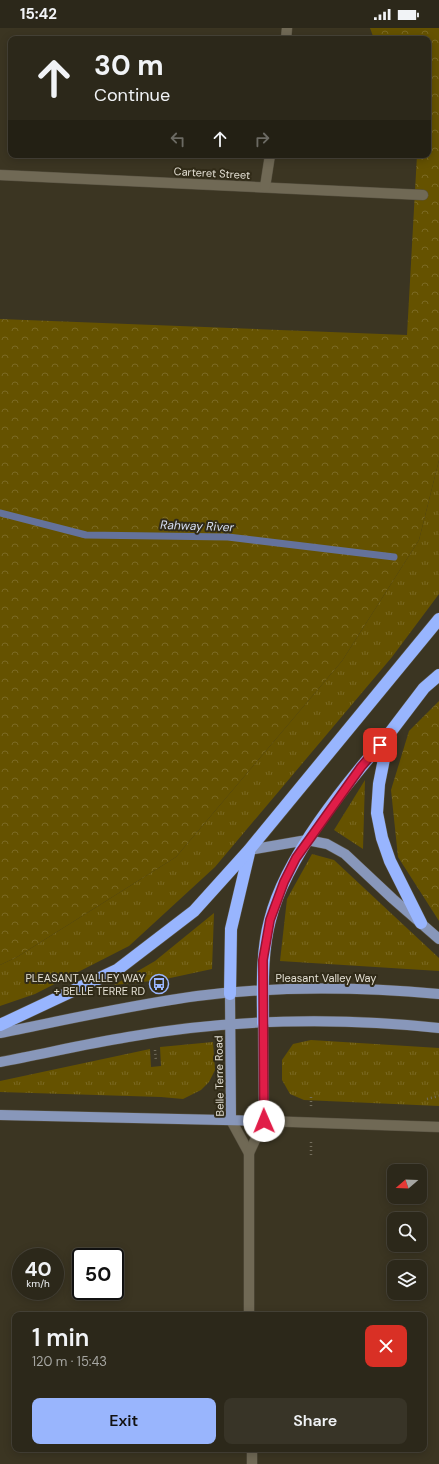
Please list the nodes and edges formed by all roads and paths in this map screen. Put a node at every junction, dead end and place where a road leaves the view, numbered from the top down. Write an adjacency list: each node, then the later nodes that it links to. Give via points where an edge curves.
1 (270, 158): 3 (street)
2 (0, 175): 3 (street, Carteret Street)
3 (266, 187): 4 (street, Carteret Street)
4 (423, 195)
5 (439, 619): 9 (highway)
6 (439, 675): 7 (highway, via 424,688)
7 (389, 734): 8 (highway); 10 (highway, via 379,784 377,813 390,861)
8 (307, 840): 9 (main road); 10 (main road, via 327,844 345,854); 12 (highway, via 284,882 270,920 263,960)
9 (249, 850): 13 (highway, via 231,929); 16 (highway, via 194,911 117,970)
10 (421, 923): 11 (main road)
11 (439, 939)
12 (263, 991): 13 (main road, Pleasant Valley Way); 14 (main road, Pleasant Valley Way, via 392,990); 15 (highway)
13 (230, 994): 17 (main road, Belle Terre Road); 19 (main road, Pleasant Valley Way, via 198,996 119,1009)
14 (439, 994)
15 (263, 1023): 17 (main road); 18 (main road, via 339,1022); 25 (main road, Belle Terre Road)
16 (0, 1025)
17 (230, 1026): 20 (main road, via 129,1036); 24 (main road, Belle Terre Road)
18 (439, 1028)
19 (0, 1033)
20 (0, 1062)
21 (439, 1096): 22 (path)
22 (427, 1099)
23 (0, 1115): 24 (main road)
24 (231, 1120): 25 (main road); 28 (street, Belle Terre Road)
25 (264, 1121): 26 (street); 28 (street, Belle Terre Road)
26 (439, 1127)
27 (311, 1142): 29 (path)
28 (248, 1153): 30 (street, Belle Terre Road)
29 (311, 1154)
30 (248, 1312)
31 (252, 1452): 32 (street)
32 (252, 1464)

